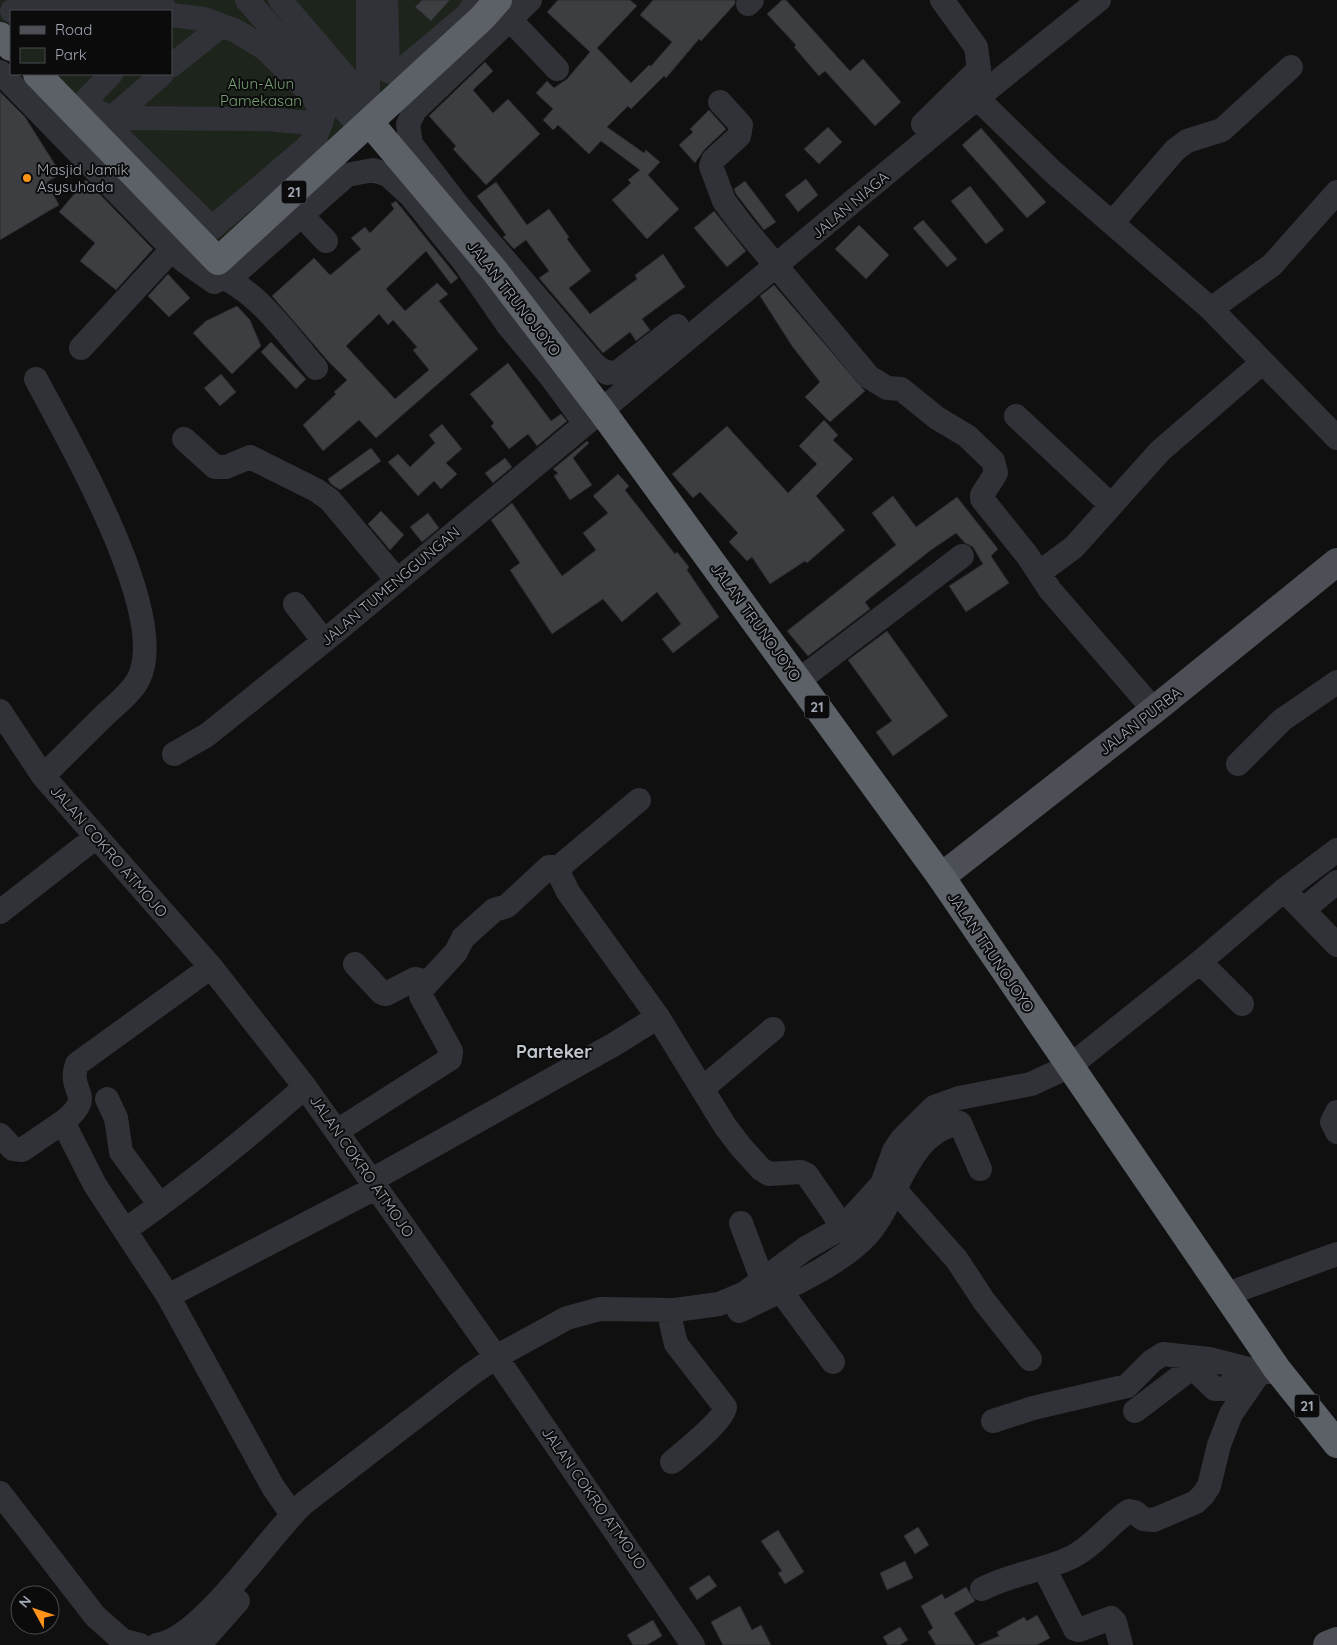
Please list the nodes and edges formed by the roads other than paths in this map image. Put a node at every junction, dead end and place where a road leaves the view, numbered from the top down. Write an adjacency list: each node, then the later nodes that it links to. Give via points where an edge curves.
1 (247, 0): 30 (street, via 352,118)
2 (280, 0): 30 (street)
3 (368, 0): 30 (street)
4 (386, 0): 9 (street, via 388,71 397,74 467,15)
5 (530, 0): 9 (street)
6 (942, 0): 39 (street, via 976,47 979,69)
7 (954, 0): 22 (street)
8 (1099, 0): 22 (street, JALAN NIAGA)
9 (495, 6): 20 (street); 30 (highway, 21); 39 (street, via 415,110 408,124 411,144 460,208 596,366 607,373 618,372)
10 (14, 10): 11 (street, via 146,1 163,6)
11 (165, 10)
12 (191, 11): 14 (street)
13 (10, 13): 15 (street, via 5,19)
14 (222, 26): 18 (street); 32 (street, via 264,48 313,96 323,116)
15 (10, 27)
16 (0, 36): 17 (highway)
17 (10, 47)
18 (172, 65)
19 (1291, 68): 36 (street, via 1222,130 1187,142 1175,150)
20 (557, 69)
21 (0, 72): 38 (street)
22 (1008, 73): 27 (street, JALAN NIAGA)
23 (38, 75): 33 (highway)
24 (57, 75): 28 (street)
25 (110, 75): 28 (street)
26 (161, 75): 31 (street)
27 (977, 98): 36 (street, via 1053,172); 39 (street, JALAN NIAGA)
28 (85, 101): 31 (street, via 96,111)
29 (720, 102): 39 (street, via 741,125 741,131 713,160 712,172 724,201)
30 (369, 113): 35 (highway, 21); 47 (highway, JALAN TRUNOJOYO / 21, via 494,270)
31 (112, 118): 32 (street, via 267,119); 32 (street, via 110,128 212,228 306,148)
32 (321, 124)
33 (136, 175): 38 (street, via 128,182 127,189); 40 (highway)
34 (1337, 192): 41 (street, via 1272,265)
35 (294, 207): 37 (street); 40 (highway, 21); 47 (street, via 347,175 373,170 388,175 410,195 464,262 507,324 551,376)
36 (1114, 222): 41 (street)
37 (326, 241)
38 (176, 247): 40 (street); 42 (street)
39 (772, 260): 47 (street, JALAN NIAGA); 53 (street, via 869,377 887,388 901,389 937,418 968,436 993,461 996,474 982,499)
40 (216, 270): 44 (street, via 250,293)
41 (1211, 309): 43 (street)
42 (81, 348)
43 (1263, 362): 48 (street); 50 (street, via 1160,451)
44 (316, 368)
45 (36, 379): 63 (street, via 99,503 136,591 145,637 139,678 127,694)
46 (1016, 416): 50 (street)
47 (593, 417): 54 (street, JALAN TUMENGGUNGAN); 57 (highway, JALAN TRUNOJOYO / 21)
48 (1337, 438)
49 (184, 439): 54 (street, via 215,467 226,467 250,457 316,490 330,500)
50 (1111, 506): 53 (street, via 1074,547)
51 (962, 556): 57 (street)
52 (1337, 562): 59 (main road, JALAN PURBA)
53 (1039, 573): 59 (street, via 1050,590)
54 (397, 580): 56 (street, JALAN TUMENGGUNGAN)
55 (295, 604): 56 (street)
56 (324, 641): 61 (street, JALAN TUMENGGUNGAN, via 207,735)
57 (798, 681): 68 (highway, JALAN TRUNOJOYO / 21)
58 (1337, 682): 62 (street, via 1282,720)
59 (1154, 710): 68 (main road, JALAN PURBA)
60 (0, 711): 63 (street, JALAN COKRO ATMOJO)
61 (174, 754)
62 (1238, 764)
63 (43, 776): 65 (street, JALAN COKRO ATMOJO)
64 (639, 800): 67 (street)
65 (96, 837): 71 (street); 75 (street, JALAN COKRO ATMOJO)
66 (1334, 866): 69 (street); 70 (street)
67 (558, 868): 76 (street, via 549,868 507,906 494,910 462,938 456,952); 78 (street, via 573,899)
68 (941, 877): 80 (highway, JALAN TRUNOJOYO / 21)
69 (1284, 890): 70 (street); 73 (street)
70 (1303, 910): 72 (street)
71 (0, 912)
72 (1337, 945)
73 (1200, 962): 77 (street); 80 (street)
74 (354, 964): 76 (street, via 386,994 415,979)
75 (211, 966): 81 (street, JALAN COKRO ATMOJO); 86 (street, via 77,1064 74,1071 80,1106)
76 (428, 982): 88 (street, via 421,990 421,996 451,1051 450,1059)
77 (1242, 1004)
78 (658, 1017): 82 (street); 92 (street)
79 (773, 1029): 82 (street)
80 (1070, 1066): 84 (street, via 1031,1084); 101 (highway, JALAN TRUNOJOYO / 21)
81 (305, 1087): 88 (street, JALAN COKRO ATMOJO); 94 (street, via 241,1143)
82 (702, 1089): 96 (street, via 725,1126 762,1169 778,1175 804,1173)
83 (107, 1099): 94 (street, via 116,1118 121,1152)
84 (956, 1099): 87 (street); 96 (street, via 934,1107 902,1139 882,1184)
85 (1337, 1112): 89 (street, via 1332,1122)
86 (63, 1122): 90 (street, via 22,1150 13,1148); 97 (street, via 95,1185)
87 (960, 1123): 91 (street); 93 (street, via 950,1125 923,1141)
88 (337, 1131): 92 (street, JALAN COKRO ATMOJO)
89 (1337, 1132)
90 (0, 1135)
91 (980, 1169)
92 (374, 1183): 100 (street); 105 (street, JALAN COKRO ATMOJO)
93 (896, 1191): 99 (street, via 867,1235 820,1270); 103 (street, via 957,1260 984,1301)
94 (160, 1205): 97 (street)
95 (741, 1223): 99 (street, via 759,1271)
96 (843, 1227): 99 (street, via 806,1248)
97 (125, 1230): 100 (street)
98 (1337, 1254): 101 (street)
99 (772, 1282): 102 (street, via 736,1313); 104 (street)
100 (168, 1296): 113 (street, via 273,1487)
101 (1232, 1303): 106 (highway, 21)
102 (686, 1317): 105 (street, via 675,1310 600,1309 582,1312 542,1331); 110 (street, via 676,1344 725,1411)
103 (1030, 1359)
104 (833, 1362)
105 (500, 1363): 111 (street); 121 (street, JALAN COKRO ATMOJO)
106 (1266, 1370): 107 (street, via 1224,1389 1215,1389 1195,1370 1190,1370); 108 (street, via 1163,1354 1127,1386); 109 (highway, 21); 115 (street, via 1231,1414 1209,1486 1196,1502 1154,1520 1143,1519 1129,1511 1074,1556)
107 (1135, 1411)
108 (993, 1421)
109 (1337, 1444)
110 (672, 1462)
111 (336, 1486): 113 (street); 117 (street)
112 (0, 1493): 114 (street)
113 (292, 1514): 117 (street)
114 (15, 1526): 119 (street, via 55,1577)
115 (1044, 1568): 116 (street, via 1000,1579); 122 (street, via 1075,1629 1111,1618)
116 (982, 1589)
117 (233, 1595): 119 (street, via 187,1631); 120 (street)
118 (1337, 1641): 123 (main road)
119 (136, 1644)
120 (199, 1645)
121 (693, 1645)
122 (1121, 1645)
123 (1327, 1645)

